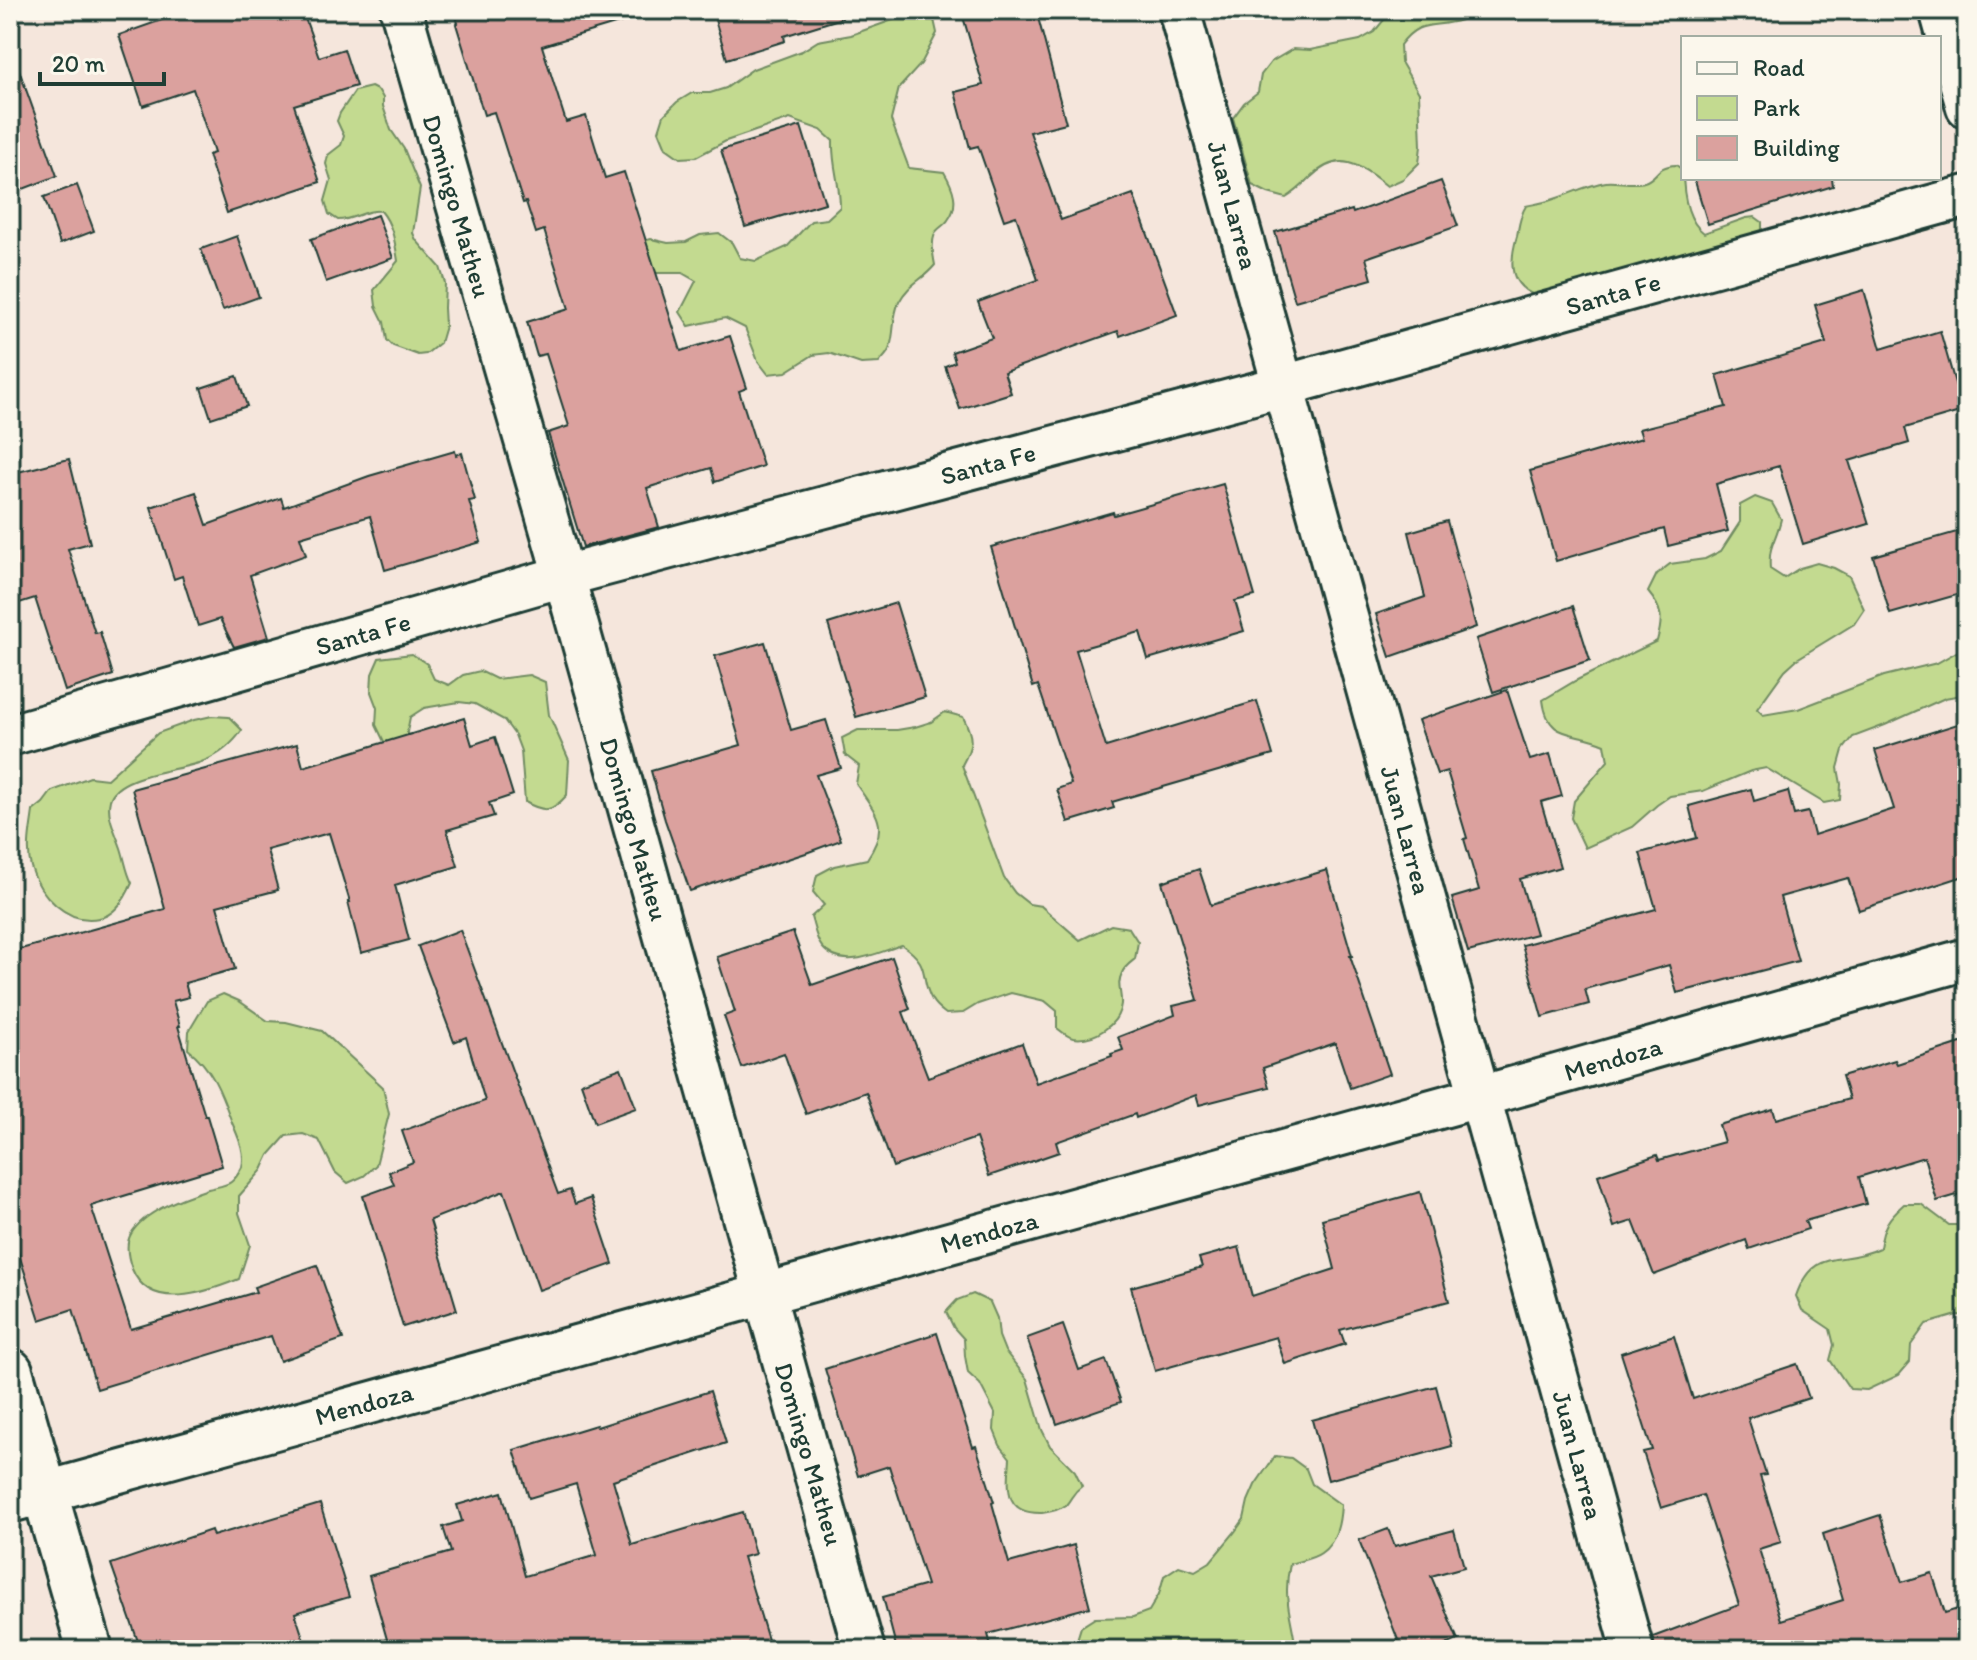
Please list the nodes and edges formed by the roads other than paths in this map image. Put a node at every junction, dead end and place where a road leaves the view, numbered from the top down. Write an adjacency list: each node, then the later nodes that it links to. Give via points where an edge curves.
1 (401, 10): 7 (street, Domingo Matheu)
2 (1179, 10): 6 (street, Juan Larrea)
3 (1940, 10): 4 (street)
4 (1967, 107)
5 (1967, 196): 6 (street, Santa Fe)
6 (1283, 386): 7 (street, Santa Fe); 10 (street, Juan Larrea)
7 (564, 576): 8 (street, Santa Fe); 11 (street, Domingo Matheu)
8 (10, 735)
9 (1967, 959): 10 (street, Mendoza)
10 (1479, 1097): 11 (street, Mendoza); 16 (street, Juan Larrea)
11 (764, 1294): 13 (street, Mendoza); 15 (street, Domingo Matheu)
12 (10, 1371): 13 (street)
13 (27, 1497): 14 (street)
14 (90, 1650)
15 (864, 1650)
16 (1633, 1650)

